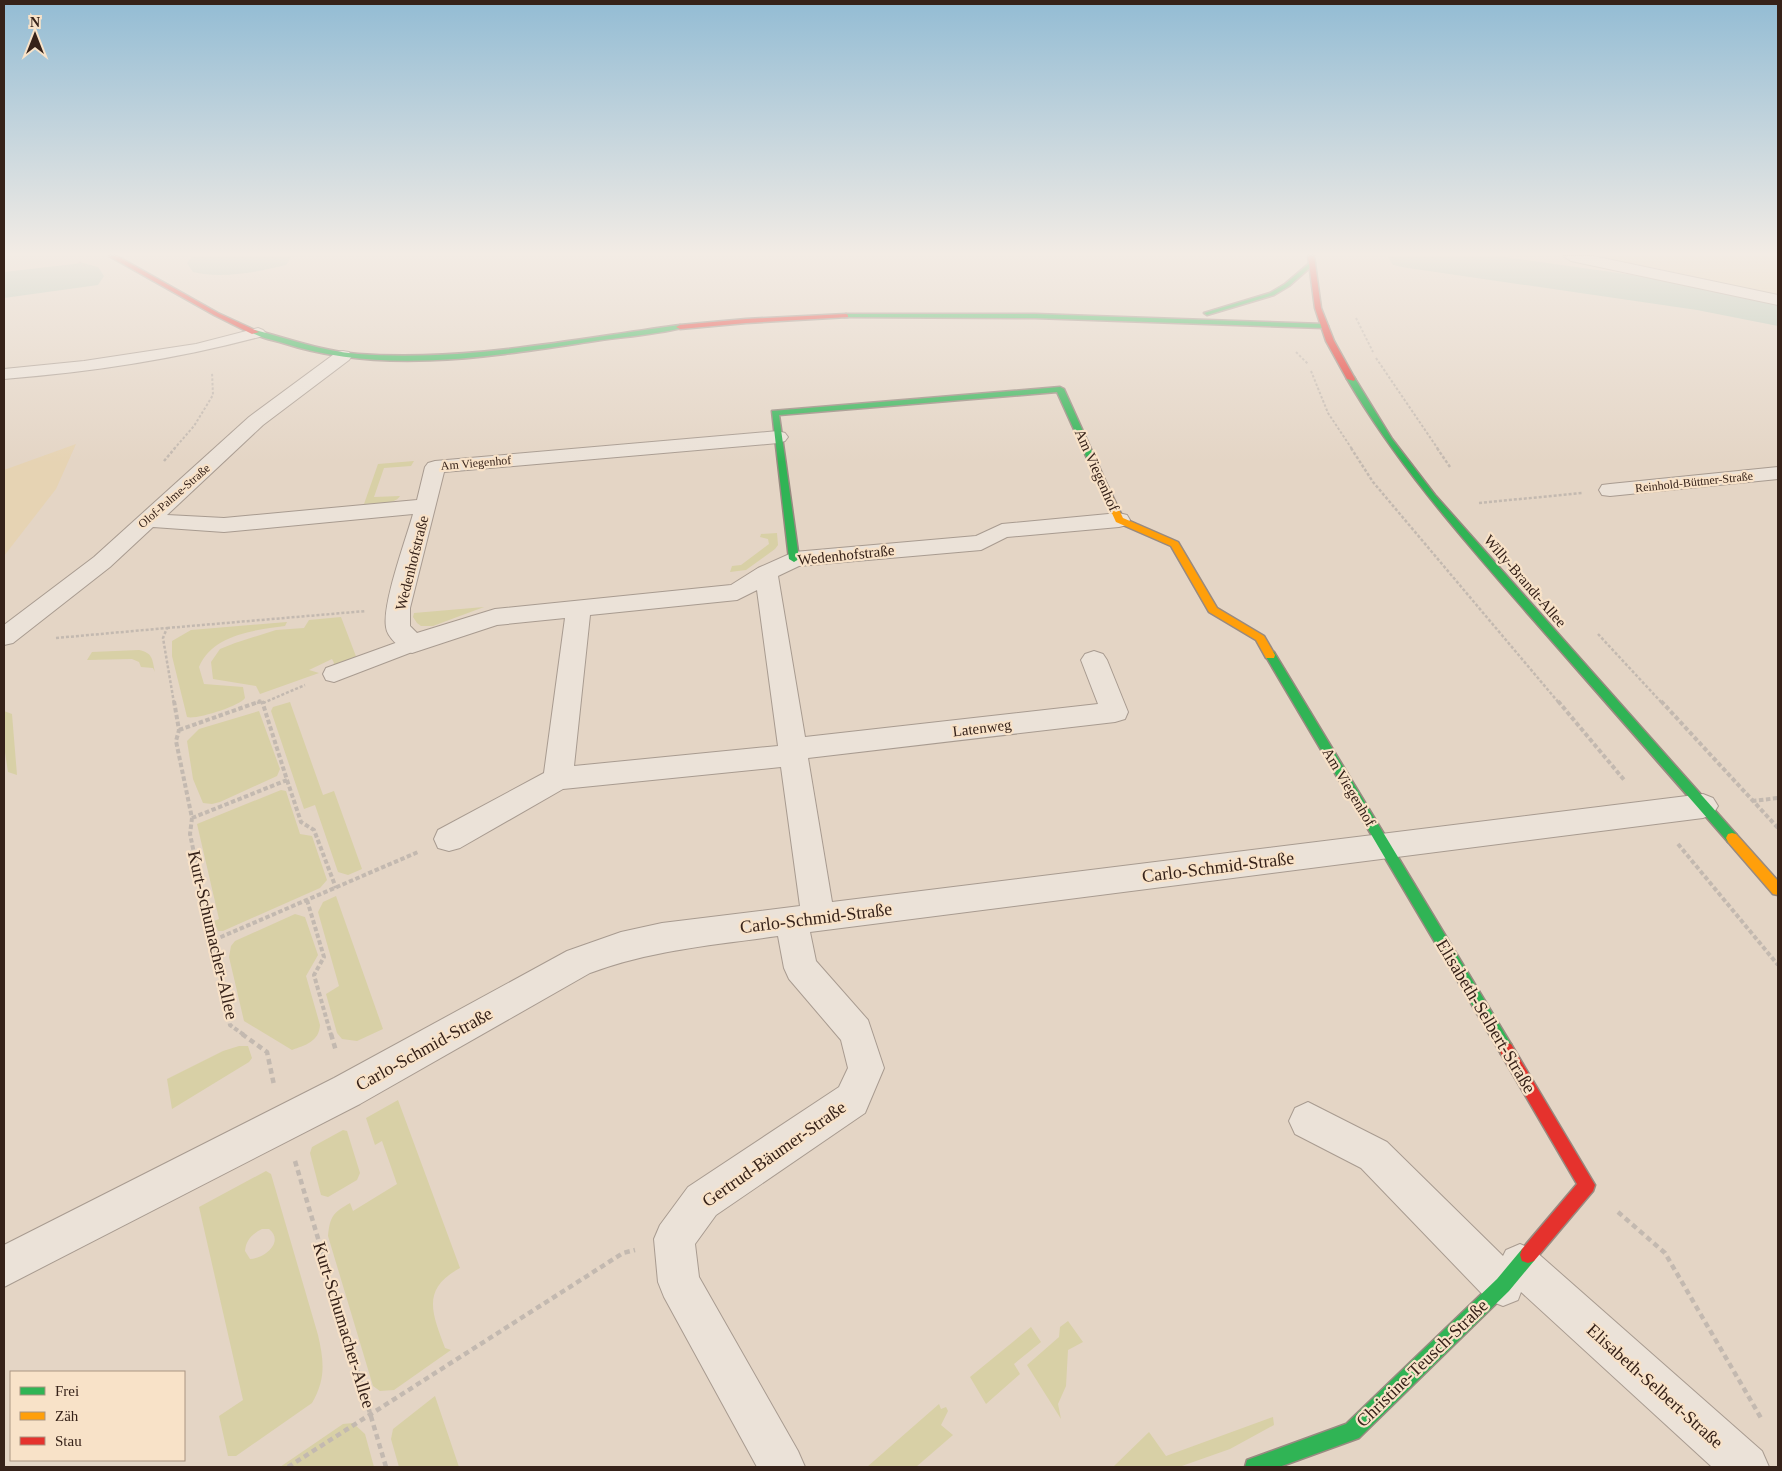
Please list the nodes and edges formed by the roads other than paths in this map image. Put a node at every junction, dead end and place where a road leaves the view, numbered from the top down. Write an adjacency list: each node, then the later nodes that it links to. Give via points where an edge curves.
1 (242, 325): 5 (street)
2 (701, 325): 6 (street, via 462,354 401,358)
3 (1291, 325): 4 (street)
4 (1324, 326): 23 (street, Willy-Brandt-Allee, via 1341,364 1369,412 1409,469)
5 (258, 333): 6 (street, via 300,348); 7 (lane, via 198,349)
6 (343, 356): 12 (street, Olof-Palme-Straße, via 256,422)
7 (4, 374)
8 (778, 437): 11 (street, Am Viegenhof, via 435,467); 13 (street, Am Viegenhof, via 775,413 1060,389); 14 (street, Am Viegenhof)
9 (1778, 473): 10 (street, Reinhold-Büttner-Straße)
10 (1610, 490)
11 (426, 506): 12 (street, via 224,525); 18 (street, Wedenhofstraße, via 398,608 398,628)
12 (146, 520): 17 (street, Olof-Palme-Straße, via 102,562)
13 (1119, 520): 14 (street, Wedenhofstraße, via 1002,530 981,543); 25 (street, Am Viegenhof, via 1175,544 1213,610 1260,638)
14 (794, 559): 15 (street, Wedenhofstraße)
15 (766, 573): 16 (street, Wedenhofstraße, via 738,592); 21 (street)
16 (578, 609): 18 (street, Wedenhofstraße, via 495,616); 22 (street)
17 (4, 637)
18 (412, 644): 20 (lane, Wedenhofstraße)
19 (1094, 660): 21 (street, Latenweg, via 1115,712)
20 (334, 674)
21 (794, 752): 22 (street); 27 (street)
22 (558, 779): 24 (street)
23 (1703, 806): 25 (street, Carlo-Schmid-Straße); 26 (street, Willy-Brandt-Allee)
24 (449, 839)
25 (1385, 847): 27 (street, Carlo-Schmid-Straße); 29 (street, Elisabeth-Selbert-Straße)
26 (1778, 890)
27 (805, 919): 30 (street, Carlo-Schmid-Straße, via 662,937 579,962 347,1091); 32 (street, Gertrud-Bäumer-Straße, via 801,968 856,1032 866,1068 852,1100 702,1201 674,1239 679,1282)
28 (1308, 1121): 31 (street, via 1374,1154)
29 (1587, 1185): 31 (street, Christine-Teusch-Straße)
30 (4, 1267)
31 (1512, 1274): 33 (street, Christine-Teusch-Straße, via 1352,1431); 34 (street, Elisabeth-Selbert-Straße)
32 (782, 1467)
33 (1254, 1467)
34 (1746, 1467)

